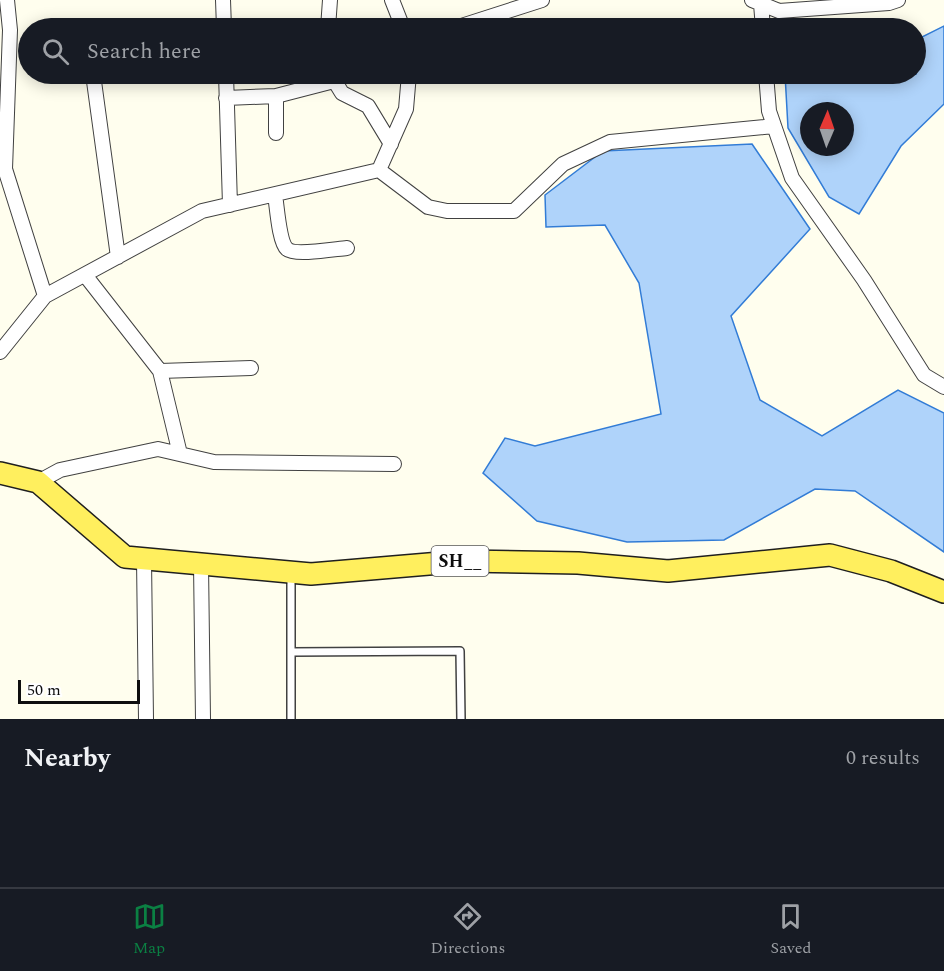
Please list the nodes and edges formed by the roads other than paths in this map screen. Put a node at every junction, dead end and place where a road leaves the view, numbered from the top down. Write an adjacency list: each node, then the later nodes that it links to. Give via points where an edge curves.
1 (6, 0): 30 (street, via 10,30 5,169)
2 (223, 0): 8 (street)
3 (330, 0): 9 (street)
4 (392, 0): 10 (street)
5 (542, 0): 11 (street)
6 (898, 0): 7 (street, via 779,11)
7 (756, 2): 12 (street)
8 (224, 18)
9 (329, 18)
10 (399, 18)
11 (486, 18)
12 (760, 18)
13 (94, 84): 28 (street)
14 (226, 84): 20 (street)
15 (311, 84): 19 (street)
16 (336, 84): 23 (street, via 342,93 369,106)
17 (408, 84): 23 (street, via 406,109)
18 (767, 84): 21 (street)
19 (276, 96): 20 (street); 22 (street)
20 (226, 98): 26 (street)
21 (774, 126): 24 (street, via 610,142 563,164 514,211 447,211 428,207); 34 (street, via 792,178 864,280 924,375)
22 (276, 133)
23 (391, 144): 24 (street)
24 (379, 170): 25 (street)
25 (275, 195): 26 (street); 27 (street, via 282,239 288,250)
26 (230, 205): 28 (street, via 202,211)
27 (347, 248)
28 (118, 257): 29 (street)
29 (85, 275): 30 (street); 33 (street)
30 (45, 296): 31 (street)
31 (0, 352)
32 (251, 368): 33 (street)
33 (160, 371): 35 (street)
34 (944, 387)
35 (180, 454): 36 (street, via 214,462); 38 (street, via 158,449 60,470)
36 (394, 464)
37 (0, 473): 38 (main road, SH__)
38 (38, 482): 39 (main road, SH__, via 125,557)
39 (144, 559): 40 (main road, SH__); 44 (street)
40 (201, 564): 41 (main road, SH__); 45 (street)
41 (291, 572): 42 (main road, SH__, via 464,561 578,563 668,572 830,555 891,571); 43 (lane)
42 (944, 592)
43 (291, 652): 46 (lane); 47 (lane, via 460,651)
44 (146, 719)
45 (203, 719)
46 (291, 719)
47 (462, 719)

